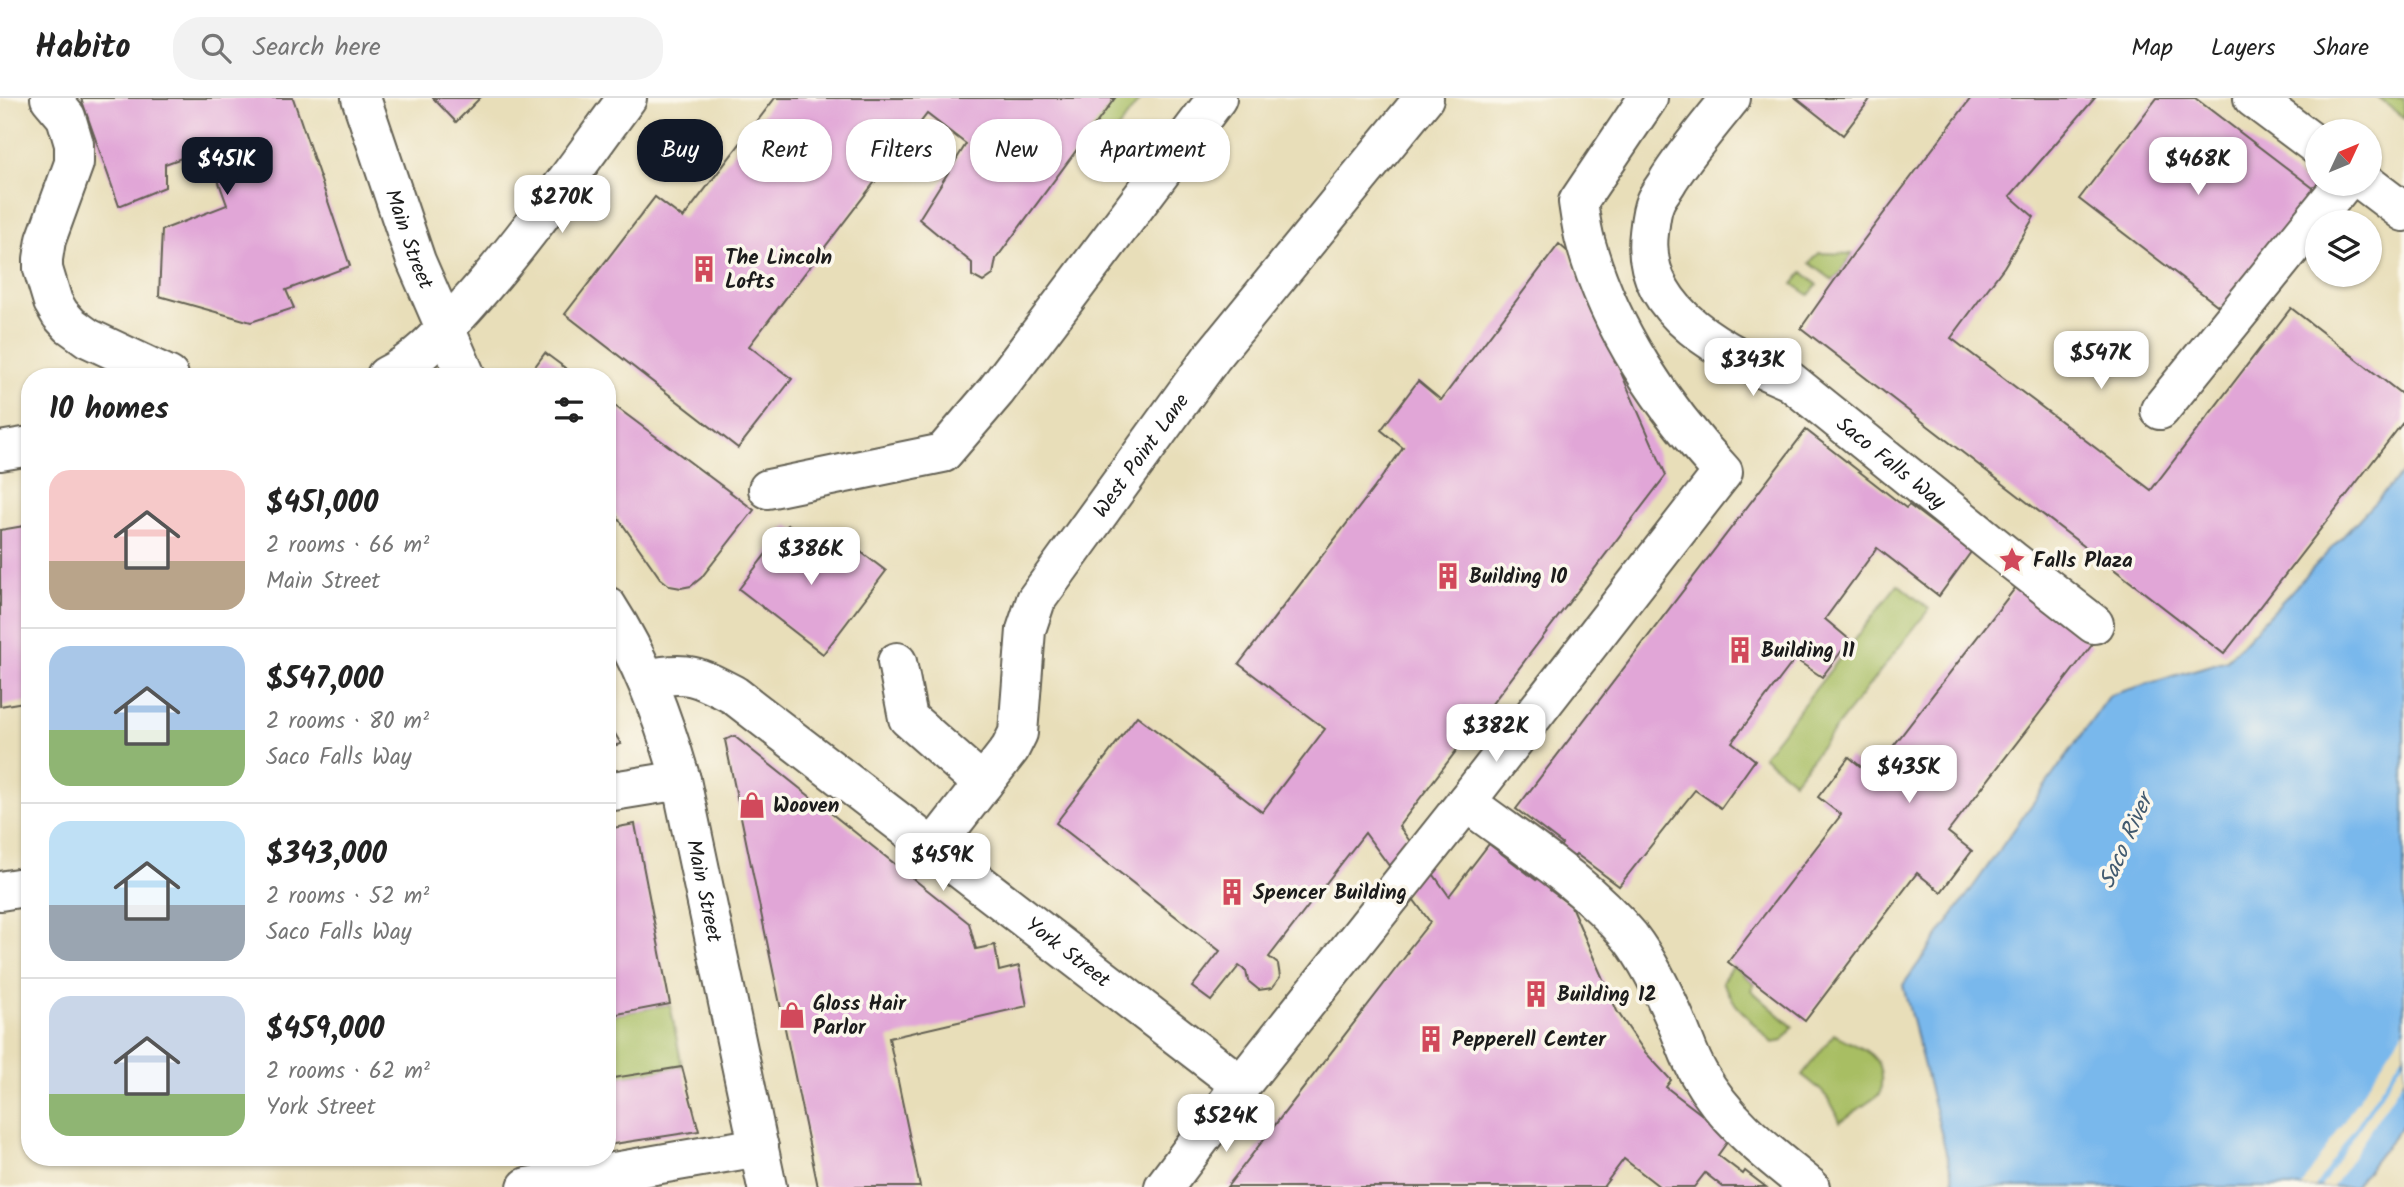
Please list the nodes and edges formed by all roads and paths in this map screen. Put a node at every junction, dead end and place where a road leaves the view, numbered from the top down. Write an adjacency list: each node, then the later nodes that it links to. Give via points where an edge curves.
1 (50, 98): 14 (street, via 66,117 74,144 74,163 46,240 43,269 53,302 65,320 89,338)
2 (361, 98): 13 (street, Main Street, via 416,261)
3 (627, 98): 13 (street, via 496,273)
4 (1217, 98): 20 (street, via 996,391 943,453)
5 (1424, 98): 26 (street, West Point Lane, via 1212,357 1036,600 1026,630 1018,733)
6 (1731, 98): 22 (street, Saco Falls Way, via 1684,155 1654,203 1648,245 1659,289 1696,330 1790,381)
7 (2253, 98): 9 (street)
8 (1638, 102): 28 (street, via 1578,202 1585,243 1610,310 1640,363 1685,430 1723,472)
9 (2305, 137)
10 (2382, 195): 12 (street)
11 (2333, 196): 17 (street)
12 (2404, 212)
13 (445, 329): 15 (street); 16 (street, Main Street)
14 (152, 368)
15 (401, 368)
16 (462, 368)
17 (2160, 410)
18 (21, 448): 19 (street)
19 (0, 451)
20 (768, 489)
21 (616, 621): 24 (street, Main Street)
22 (2094, 624)
23 (897, 663): 26 (street, via 908,718)
24 (647, 679): 25 (street, Main Street); 29 (street, York Street, via 673,673 704,679 734,695)
25 (681, 780): 27 (street); 33 (street, Main Street)
26 (983, 784): 29 (street, West Point Lane)
27 (616, 791)
28 (1466, 802): 32 (street); 37 (street, via 1599,904 1630,938 1652,972 1698,1073 1723,1112)
29 (933, 848): 32 (street, York Street)
30 (21, 888): 31 (street)
31 (0, 891)
32 (1241, 1085): 36 (street)
33 (759, 1147): 34 (street); 35 (street, Main Street)
34 (527, 1187)
35 (767, 1187)
36 (1164, 1187)
37 (1810, 1187)

